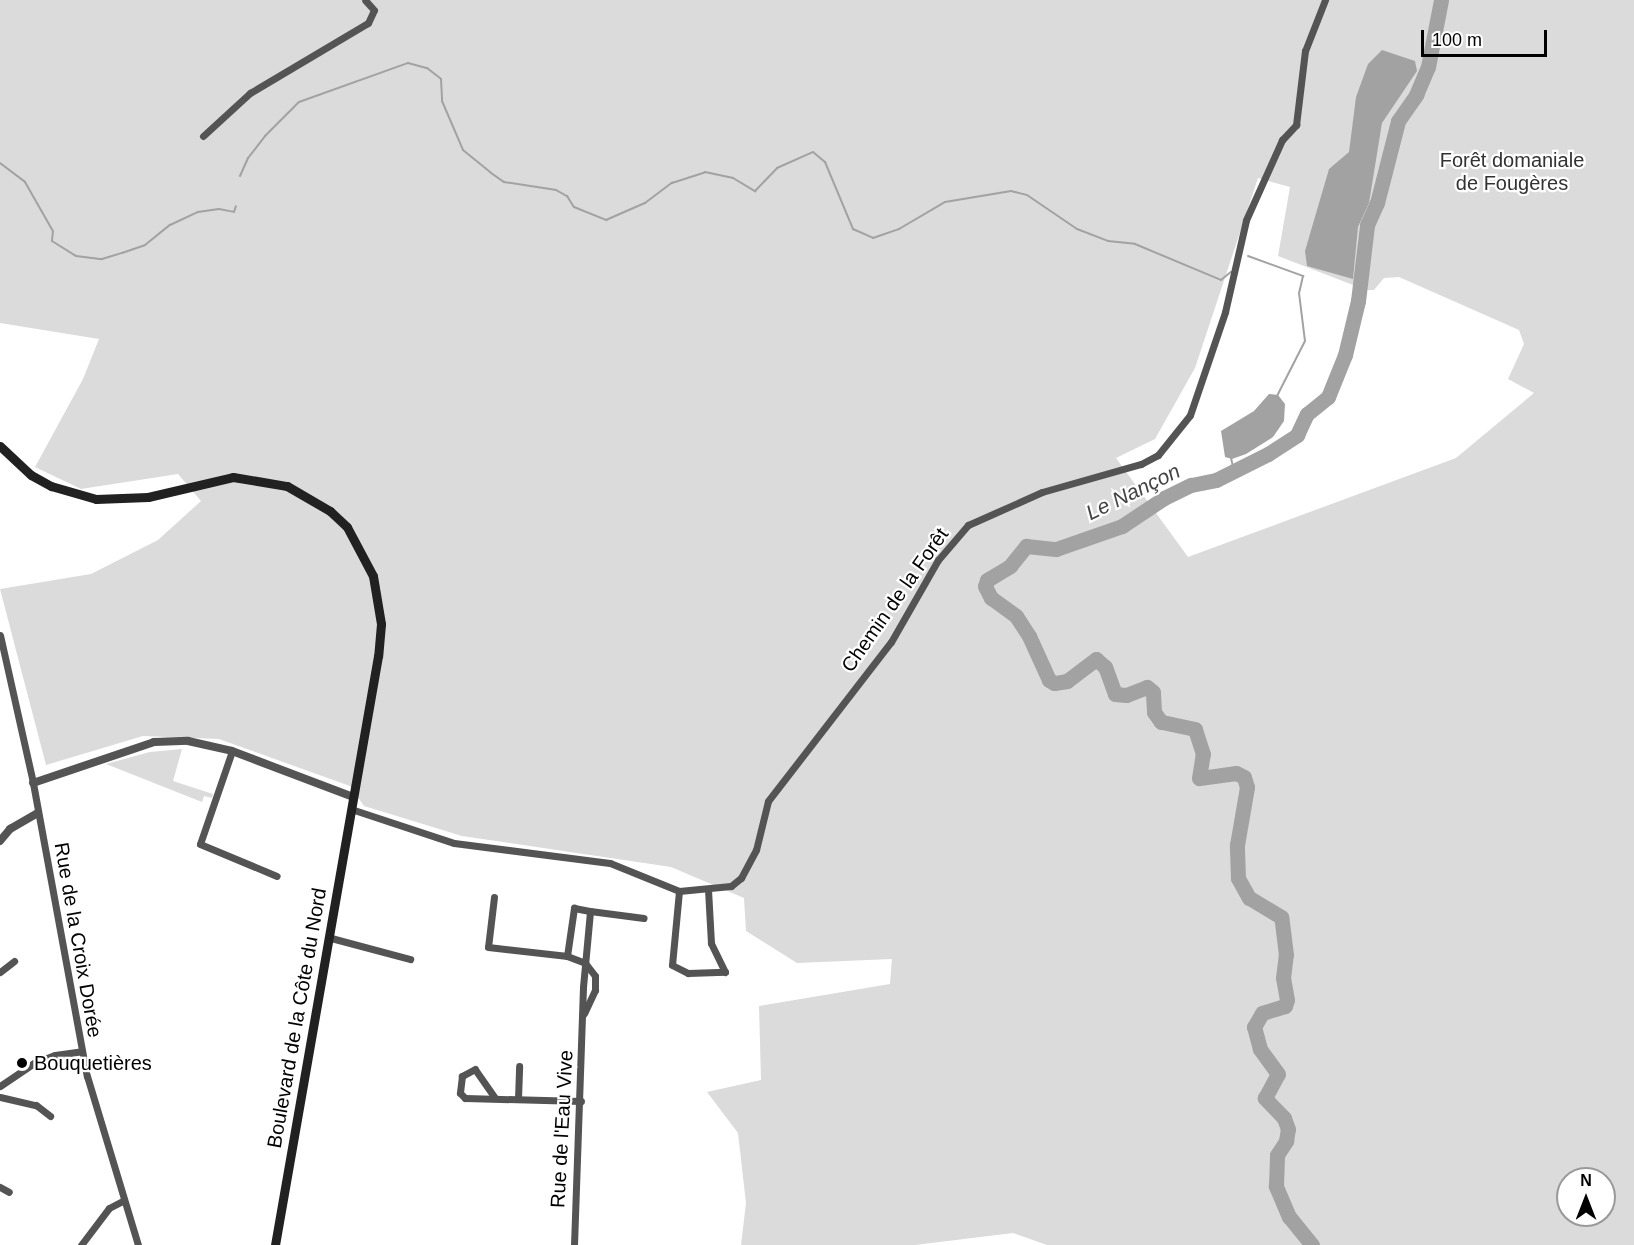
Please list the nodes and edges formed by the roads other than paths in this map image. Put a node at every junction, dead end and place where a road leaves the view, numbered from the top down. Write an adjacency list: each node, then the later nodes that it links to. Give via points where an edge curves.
1 (364, 0): 3 (street, via 374,10 368,23 250,93)
2 (1325, 0): 13 (street, Chemin de la Forêt, via 1305,51 1296,125 1282,140 1246,220 1225,312 1190,415 1158,455 1141,464 1042,492 968,525 938,560 891,642 768,801 756,850 741,878 731,886)
3 (204, 136)
4 (0, 446): 8 (main road, Boulevard de la Côte du Nord, via 31,475 75,495 124,500 233,477 261,479 309,497 347,527 373,576 381,624)
5 (0, 635): 7 (street, Rue de la Croix Dorée)
6 (231, 751): 7 (street, via 188,741 154,742); 8 (street); 12 (street, via 200,844)
7 (33, 783): 10 (street, Rue de la Croix Dorée)
8 (353, 797): 9 (main road, Boulevard de la Côte du Nord)
9 (351, 809): 14 (street, Chemin de la Forêt, via 454,843 610,863); 18 (main road, Boulevard de la Côte du Nord)
10 (38, 813): 11 (street, via 10,829); 25 (street, Rue de la Croix Dorée)
11 (0, 841)
12 (277, 876)
13 (708, 890): 14 (street, Chemin de la Forêt); 14 (street, via 711,943 725,972 688,973 672,964)
14 (679, 891)
15 (494, 897): 19 (street, via 488,947)
16 (590, 911): 17 (street); 19 (street, via 574,908); 22 (street, Rue de l'Eau Vive)
17 (644, 918)
18 (331, 938): 20 (street); 38 (main road, Boulevard de la Côte du Nord)
19 (567, 956): 22 (street)
20 (410, 958)
21 (14, 961): 23 (street)
22 (585, 963): 24 (street, Rue de l'Eau Vive); 24 (street, Rue de l'Eau Vive, via 595,976 595,990)
23 (0, 972)
24 (584, 1014): 31 (street, Rue de l'Eau Vive)
25 (82, 1051): 27 (street, via 45,1059); 35 (street, Rue de la Croix Dorée)
26 (519, 1066): 30 (street)
27 (0, 1084)
28 (0, 1096): 32 (street, via 36,1105)
29 (495, 1098): 29 (street, via 465,1098 460,1093 462,1076 475,1069); 30 (street)
30 (518, 1099): 31 (street)
31 (581, 1101): 39 (street, Rue de l'Eau Vive)
32 (50, 1116)
33 (0, 1187): 34 (street)
34 (9, 1191)
35 (123, 1201): 36 (street, via 109,1208); 37 (street, Rue de la Croix Dorée)
36 (81, 1245)
37 (138, 1245)
38 (275, 1245)
39 (574, 1245)

